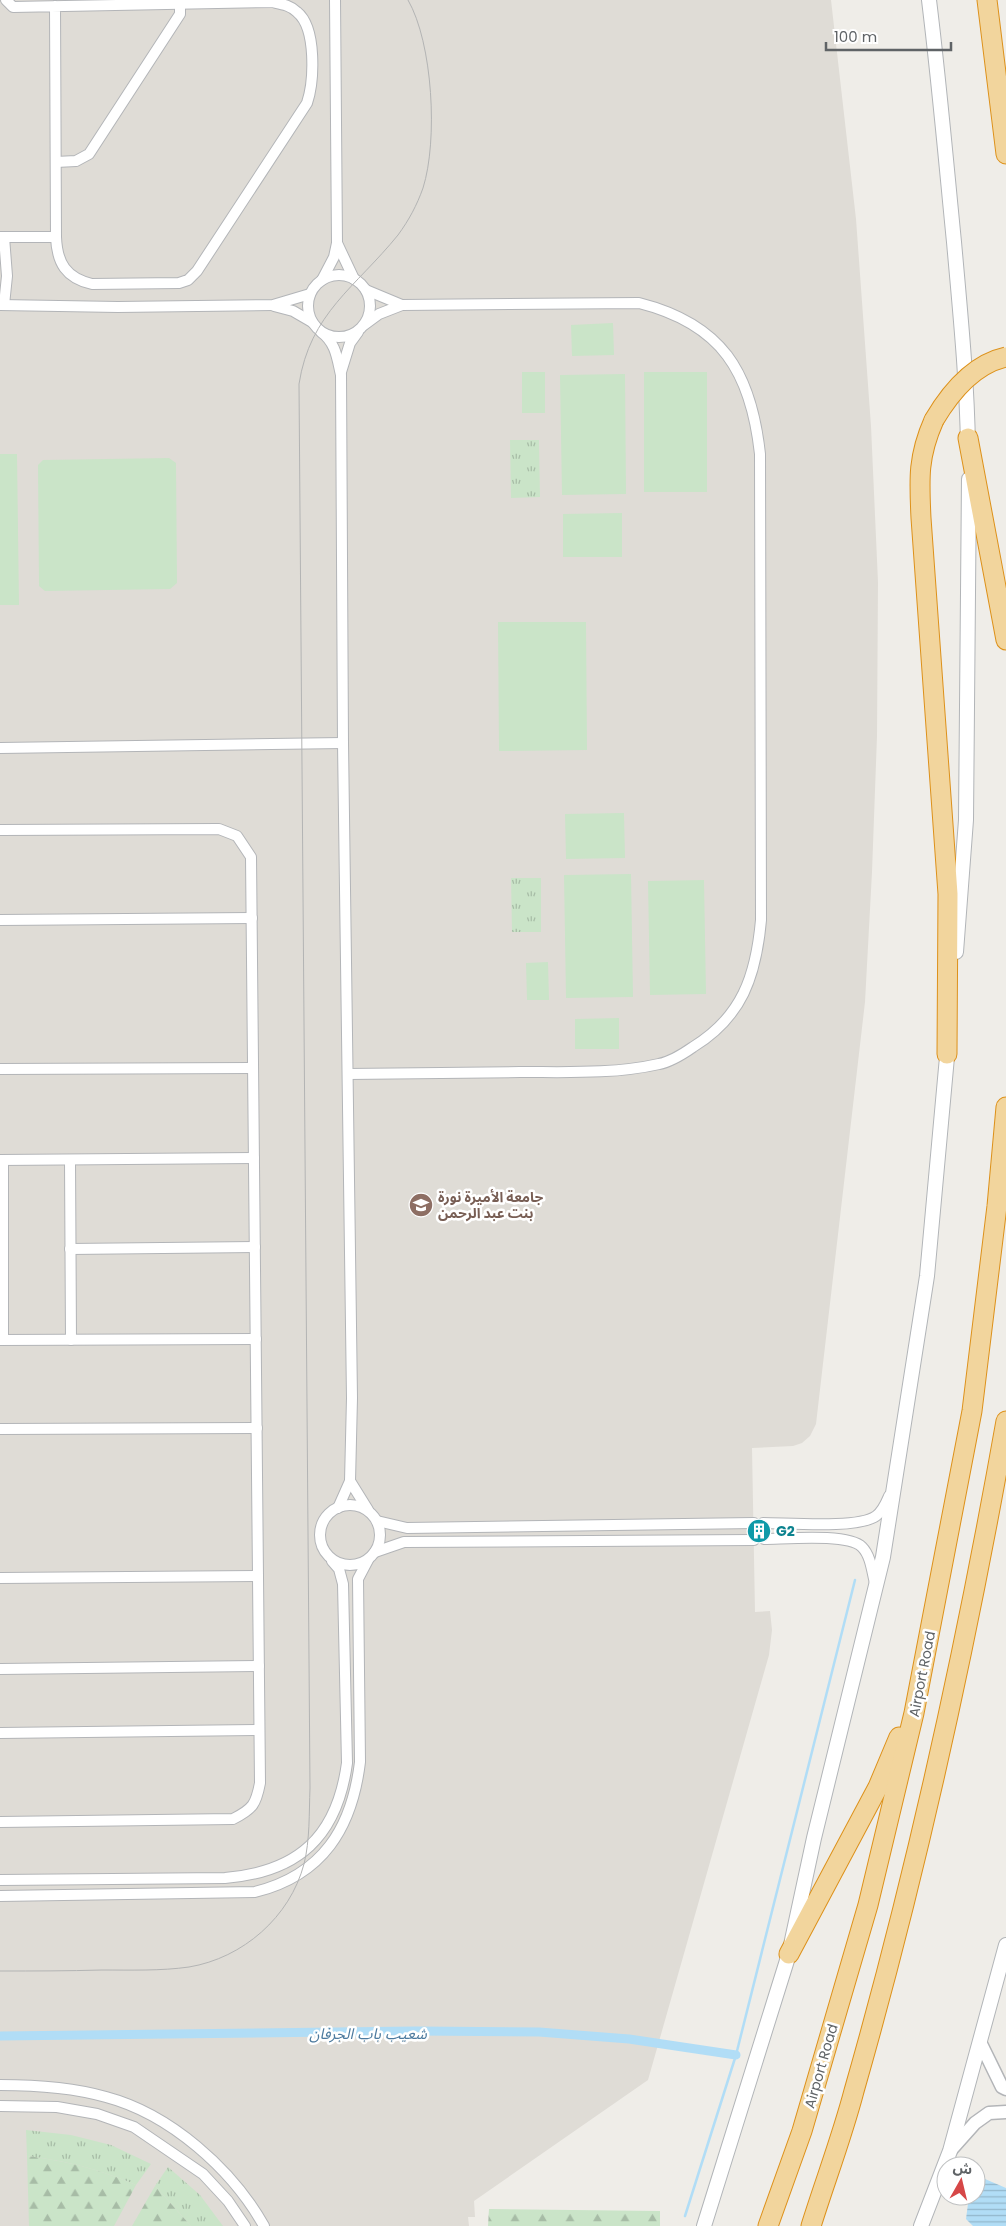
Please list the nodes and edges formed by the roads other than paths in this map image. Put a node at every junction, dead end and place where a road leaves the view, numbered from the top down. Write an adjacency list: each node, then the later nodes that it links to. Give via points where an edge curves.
1 (6, 0): 7 (street, via 13,7)
2 (335, 0): 12 (street)
3 (929, 0): 25 (main road, via 957,273)
4 (987, 0): 8 (highway)
5 (137, 2): 6 (street); 7 (street)
6 (180, 4): 9 (street, via 180,14 89,154 76,161); 11 (street, via 272,2 298,12 310,38 312,81 307,103 188,280 179,283 92,284 80,281 70,276 64,267)
7 (55, 6): 9 (street)
8 (1006, 154)
9 (56, 162): 11 (street)
10 (2, 237): 11 (street); 17 (street)
11 (56, 237)
12 (338, 243): 13 (street); 14 (street)
13 (354, 279): 14 (street, via 338,275); 15 (street)
14 (322, 280): 16 (street)
15 (366, 290): 18 (street); 21 (street, via 371,308)
16 (310, 294): 19 (street); 20 (street, via 308,304)
17 (2, 305): 19 (street)
18 (402, 305): 21 (street, via 379,314); 35 (street, via 639,303 664,309 708,335 740,373 757,425 760,454 762,920 752,974 730,1014 702,1042 660,1064 576,1072)
19 (272, 306): 20 (street, via 293,311)
20 (312, 322): 22 (street)
21 (361, 328): 22 (street, via 340,338); 24 (street, via 350,342)
22 (321, 332): 24 (street, via 330,339)
23 (1006, 357): 32 (highway, bridge, via 974,373 952,393 934,420 924,444 919,473 948,894)
24 (341, 375): 27 (street)
25 (968, 438): 26 (highway); 32 (main road, via 966,820)
26 (1006, 640)
27 (343, 743): 28 (street); 35 (street)
28 (0, 748)
29 (0, 830): 30 (street, via 219,829 237,836 251,856)
30 (252, 918): 31 (street); 33 (street)
31 (0, 920)
32 (947, 1054): 50 (main road, via 927,1276)
33 (253, 1068): 34 (street); 37 (street)
34 (0, 1070)
35 (348, 1074): 49 (street)
36 (1006, 1107): 60 (highway, Airport Road, via 972,1411)
37 (254, 1158): 39 (street); 40 (street)
38 (1, 1160): 39 (street); 42 (street)
39 (70, 1160): 41 (street)
40 (255, 1247): 41 (street); 43 (street)
41 (70, 1249): 45 (street)
42 (2, 1250): 44 (street)
43 (256, 1338): 45 (street); 47 (street)
44 (2, 1340): 45 (street)
45 (71, 1340)
46 (1006, 1421): 80 (highway, via 941,1752 854,2093)
47 (256, 1428): 48 (street); 57 (street)
48 (0, 1429)
49 (350, 1481): 51 (street); 52 (street)
50 (895, 1481): 53 (street, via 885,1506 876,1516 860,1522); 59 (main road)
51 (338, 1508): 52 (street, via 355,1506); 56 (street, via 330,1513 320,1529 322,1548)
52 (373, 1517): 53 (street, via 407,1528); 55 (street, via 380,1537)
53 (779, 1523): 54 (street)
54 (778, 1539): 55 (street, via 404,1542); 59 (street, via 848,1540 862,1548 870,1562)
55 (372, 1556): 56 (street, via 352,1566); 67 (street, via 358,1580 360,1762 357,1788 343,1824 321,1856 304,1871 278,1886 255,1892)
56 (332, 1561): 66 (street, via 343,1584 347,1763 338,1806 330,1822 310,1845 274,1869 248,1876)
57 (258, 1576): 58 (street); 61 (street)
58 (0, 1578)
59 (876, 1586): 69 (main road)
60 (925, 1660): 69 (highway, via 897,1743 878,1787); 79 (highway, Airport Road, via 868,1905 802,2131)
61 (259, 1666): 62 (street); 63 (street)
62 (0, 1669)
63 (259, 1730): 64 (street); 65 (street, via 260,1782 256,1800 248,1812 233,1819)
64 (0, 1733)
65 (0, 1822)
66 (0, 1880)
67 (0, 1896)
68 (1006, 1945): 70 (main road)
69 (789, 1954): 78 (main road)
70 (980, 2042): 72 (street); 75 (main road)
71 (0, 2085): 77 (street, via 70,2088 108,2097 145,2112 180,2134 218,2165 239,2187)
72 (1006, 2089)
73 (0, 2106): 76 (street, via 57,2107 97,2114 134,2127 203,2174)
74 (1006, 2112): 75 (street, via 989,2113 975,2123)
75 (950, 2151): 81 (main road)
76 (245, 2226)
77 (264, 2226)
78 (704, 2226)
79 (768, 2226)
80 (811, 2226)
81 (921, 2226)

